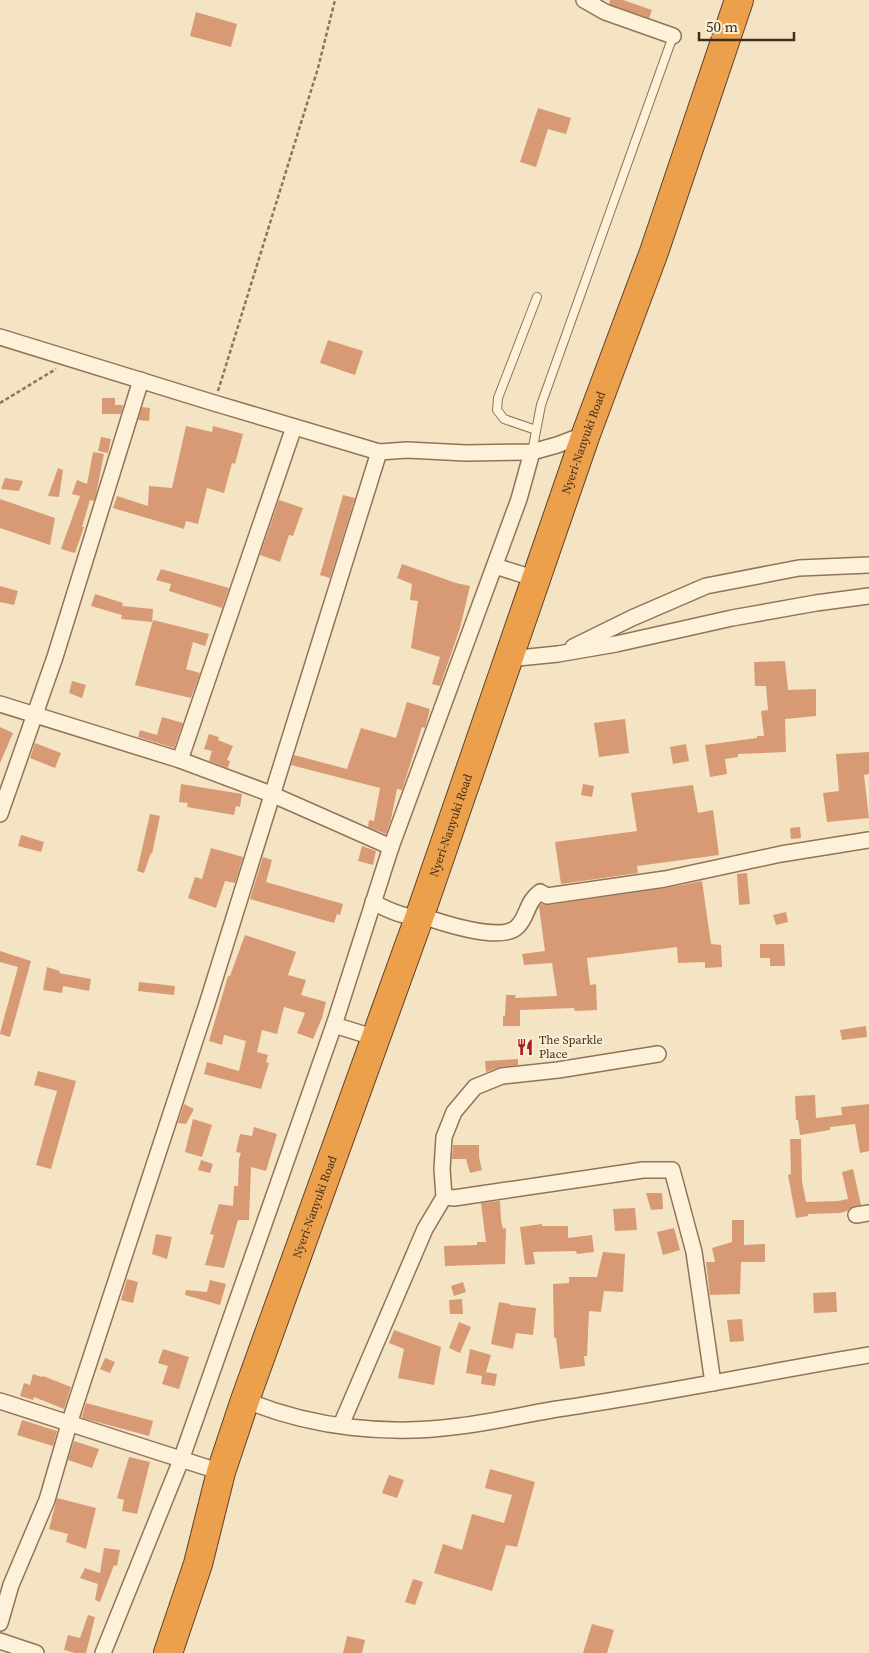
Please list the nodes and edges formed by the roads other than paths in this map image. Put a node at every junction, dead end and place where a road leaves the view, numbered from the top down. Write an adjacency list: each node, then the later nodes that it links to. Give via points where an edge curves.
1 (584, 0): 3 (street, via 605,12)
2 (739, 0): 9 (highway, Nyeri-Nanyuki Road, via 654,252)
3 (673, 36): 8 (lane, via 541,404)
4 (537, 297): 8 (lane, via 498,398 497,410 504,419)
5 (0, 337): 6 (street)
6 (141, 380): 7 (street); 19 (street)
7 (294, 427): 10 (street); 20 (street)
8 (536, 430): 11 (lane)
9 (586, 434): 11 (street); 14 (highway, Nyeri-Nanyuki Road)
10 (378, 452): 11 (street); 21 (street)
11 (532, 452): 13 (street)
12 (869, 565): 16 (street, via 798,568 706,586)
13 (495, 566): 14 (street); 24 (street)
14 (536, 579): 17 (highway, Nyeri-Nanyuki Road)
15 (869, 596): 16 (street, via 750,615)
16 (558, 654): 17 (street)
17 (508, 659): 26 (highway, Nyeri-Nanyuki Road)
18 (0, 704): 19 (street)
19 (35, 715): 20 (street); 22 (street)
20 (180, 760): 21 (street)
21 (271, 794): 24 (street); 35 (street, via 180,1088)
22 (0, 814)
23 (869, 840): 26 (street, via 781,854 665,879 547,896 540,892 534,896 512,931 468,929)
24 (391, 847): 25 (street)
25 (373, 902): 26 (street, via 388,911); 27 (street)
26 (422, 917): 28 (highway, Nyeri-Nanyuki Road)
27 (334, 1025): 28 (street); 37 (street)
28 (376, 1038): 33 (highway, Nyeri-Nanyuki Road)
29 (658, 1054): 30 (street, via 502,1076 475,1087 454,1112 444,1137)
30 (444, 1197): 32 (street, via 644,1170 672,1170 694,1252); 36 (street, via 425,1230)
31 (869, 1355): 32 (street)
32 (713, 1383): 36 (street, via 460,1426 389,1430)
33 (245, 1400): 36 (street, via 298,1418); 38 (highway, Nyeri-Nanyuki Road)
34 (0, 1401): 35 (street)
35 (69, 1424): 37 (street); 39 (street, via 46,1500 11,1585)
36 (340, 1425)
37 (181, 1460): 38 (street); 42 (street)
38 (221, 1472): 43 (highway, Nyeri-Nanyuki Road, via 198,1564)
39 (0, 1623)
40 (0, 1641): 41 (street)
41 (36, 1653)
42 (103, 1653)
43 (168, 1653)

